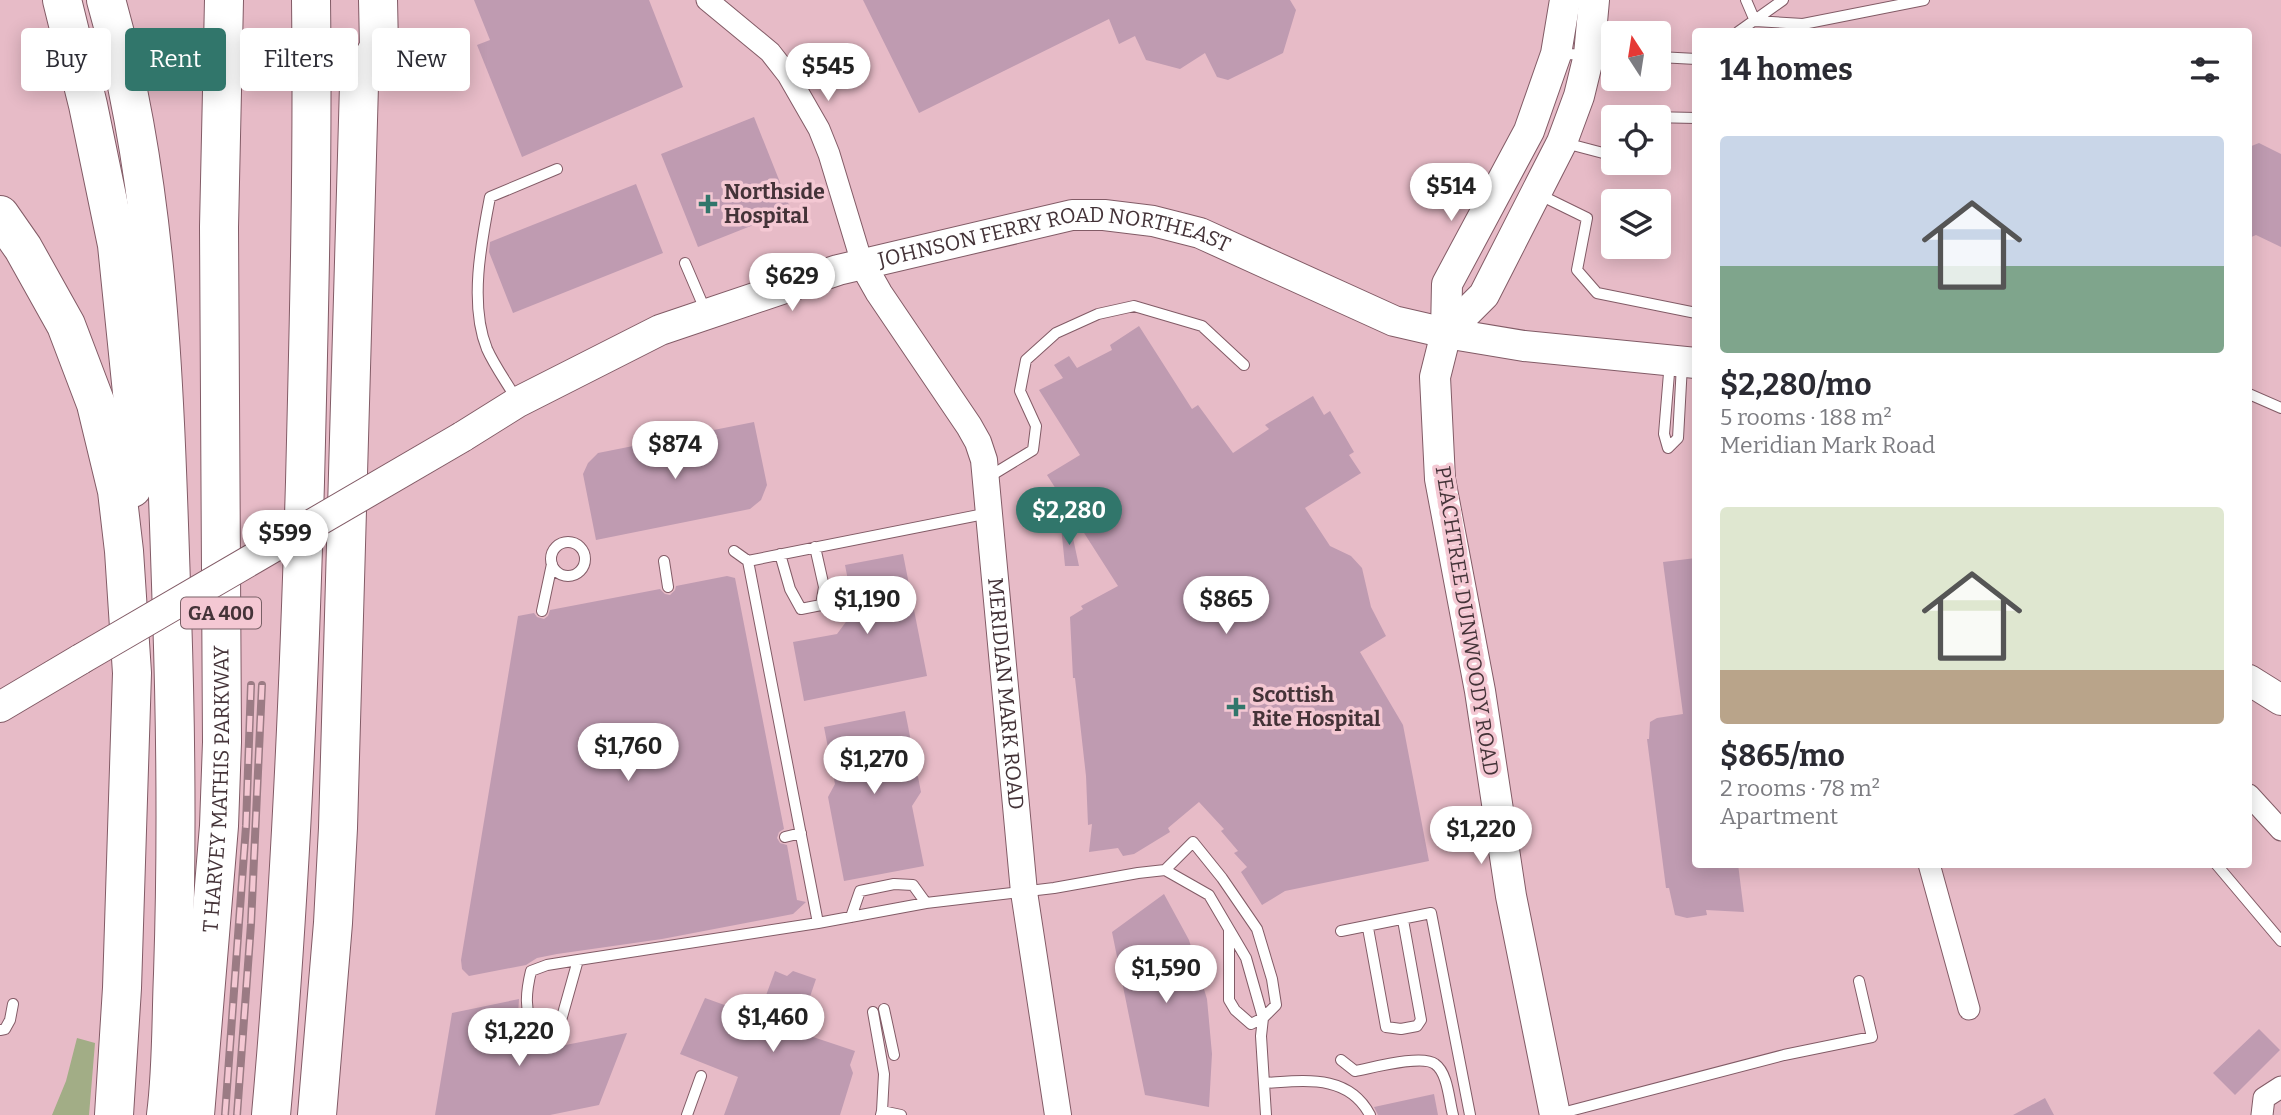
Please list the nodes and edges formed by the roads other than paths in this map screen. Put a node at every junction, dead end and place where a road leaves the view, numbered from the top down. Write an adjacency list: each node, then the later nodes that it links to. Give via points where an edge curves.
1 (62, 0): 46 (highway, via 117,245 134,412)
2 (106, 0): 81 (highway, via 145,183 163,379 176,866)
3 (224, 0): 82 (highway, T HARVEY MATHIS PARKWAY / GA 400, via 219,227 221,756)
4 (311, 0): 83 (highway, via 302,566 287,928)
5 (334, 0): 19 (highway, via 337,51)
6 (378, 0): 19 (highway, via 379,47)
7 (707, 0): 28 (street, via 770,52 788,75 829,154)
8 (1565, 0): 15 (main road, PEACHTREE DUNWOODY ROAD)
9 (1594, 0): 16 (main road)
10 (1746, 0): 13 (lane)
11 (1783, 0): 13 (lane)
12 (1924, 0): 13 (lane, via 1803,24)
13 (1755, 21): 14 (lane)
14 (1744, 28)
15 (1556, 54): 16 (lane); 31 (main road, PEACHTREE DUNWOODY ROAD, via 1530,131 1447,284)
16 (1601, 55): 22 (main road)
17 (1671, 57): 18 (lane)
18 (1692, 58)
19 (359, 85): 84 (highway, via 338,828)
20 (1671, 117): 21 (lane)
21 (1692, 118)
22 (1562, 142): 23 (lane); 25 (main road)
23 (1601, 152)
24 (556, 169): 35 (lane, via 489,197 481,244 478,321 488,350)
25 (1536, 193): 29 (lane, via 1587,218 1577,270 1597,293); 31 (main road, via 1484,295)
26 (0, 215): 46 (highway, via 66,326 96,404 117,491)
27 (685, 263): 30 (lane)
28 (862, 263): 30 (main road, JOHNSON FERRY ROAD NORTHEAST); 31 (main road, JOHNSON FERRY ROAD NORTHEAST, via 1072,215 1104,215 1200,233 1394,321); 37 (street, MERIDIAN MARK ROAD, via 969,426 978,442)
29 (1692, 312)
30 (707, 314): 35 (main road, JOHNSON FERRY ROAD NORTHEAST, via 660,330)
31 (1446, 333): 32 (main road, JOHNSON FERRY ROAD NORTHEAST); 91 (main road, PEACHTREE DUNWOODY ROAD, via 1435,377 1440,479 1480,691 1511,896)
32 (1683, 362): 32 (lane, via 1664,434 1668,448 1678,438)
33 (1244, 365): 37 (lane, via 1202,326 1134,306 1098,314 1056,332 1026,360 1020,391 1036,426 1033,450)
34 (2252, 395): 36 (lane)
35 (517, 402): 50 (main road, JOHNSON FERRY ROAD NORTHEAST, bridge)
36 (2281, 408)
37 (986, 478): 38 (street, MERIDIAN MARK ROAD)
38 (989, 513): 39 (lane); 58 (street, MERIDIAN MARK ROAD)
39 (815, 547): 41 (lane); 41 (lane, via 824,587 821,605 801,609)
40 (734, 551): 43 (lane)
41 (780, 554): 43 (lane)
42 (664, 561): 45 (lane)
43 (748, 561): 53 (lane)
44 (552, 564): 47 (lane)
45 (668, 587)
46 (128, 606): 80 (highway, via 132,687)
47 (542, 611)
48 (2252, 682): 49 (main road)
49 (2281, 700)
50 (0, 707)
51 (2252, 798): 52 (street)
52 (2281, 830)
53 (801, 833): 54 (lane); 62 (lane)
54 (785, 836)
55 (1930, 868): 70 (street)
56 (2220, 868): 66 (lane)
57 (1165, 870): 58 (lane); 63 (lane, via 1209,895); 71 (lane, via 1193,842 1257,929 1276,1005)
58 (1024, 891): 59 (lane); 79 (street, MERIDIAN MARK ROAD)
59 (926, 903): 60 (lane); 60 (lane, via 913,885 894,884 860,891)
60 (850, 918): 62 (lane)
61 (1403, 920): 64 (lane); 64 (lane, via 1422,1020 1417,1026 1386,1027); 90 (lane, via 1431,913)
62 (818, 923): 67 (lane)
63 (1229, 927): 71 (lane, via 1246,958); 71 (lane, via 1229,1000 1251,1024)
64 (1368, 928): 65 (lane)
65 (1341, 932)
66 (2281, 942)
67 (578, 960): 67 (lane, via 531,971 527,1015 534,1030 552,1033 562,1017)
68 (1859, 981): 91 (lane, via 1872,1037 1784,1055)
69 (13, 1004): 72 (lane, via 10,1020)
70 (1969, 1009)
71 (1263, 1018): 76 (lane)
72 (0, 1030)
73 (894, 1055): 78 (lane, via 879,1011 884,1074)
74 (1341, 1060): 89 (lane, via 1355,1071 1422,1059 1436,1064)
75 (701, 1076): 85 (lane)
76 (1264, 1083): 87 (lane); 88 (lane, via 1324,1081 1354,1095)
77 (2281, 1087): 92 (street, via 2264,1098)
78 (881, 1113): 86 (lane)
79 (1053, 1114)
80 (114, 1115)
81 (166, 1115)
82 (195, 1115)
83 (271, 1115)
84 (317, 1115)
85 (687, 1115)
86 (901, 1115)
87 (1266, 1115)
88 (1370, 1115)
89 (1452, 1115)
90 (1470, 1115)
91 (1555, 1115)
92 (2262, 1115)

